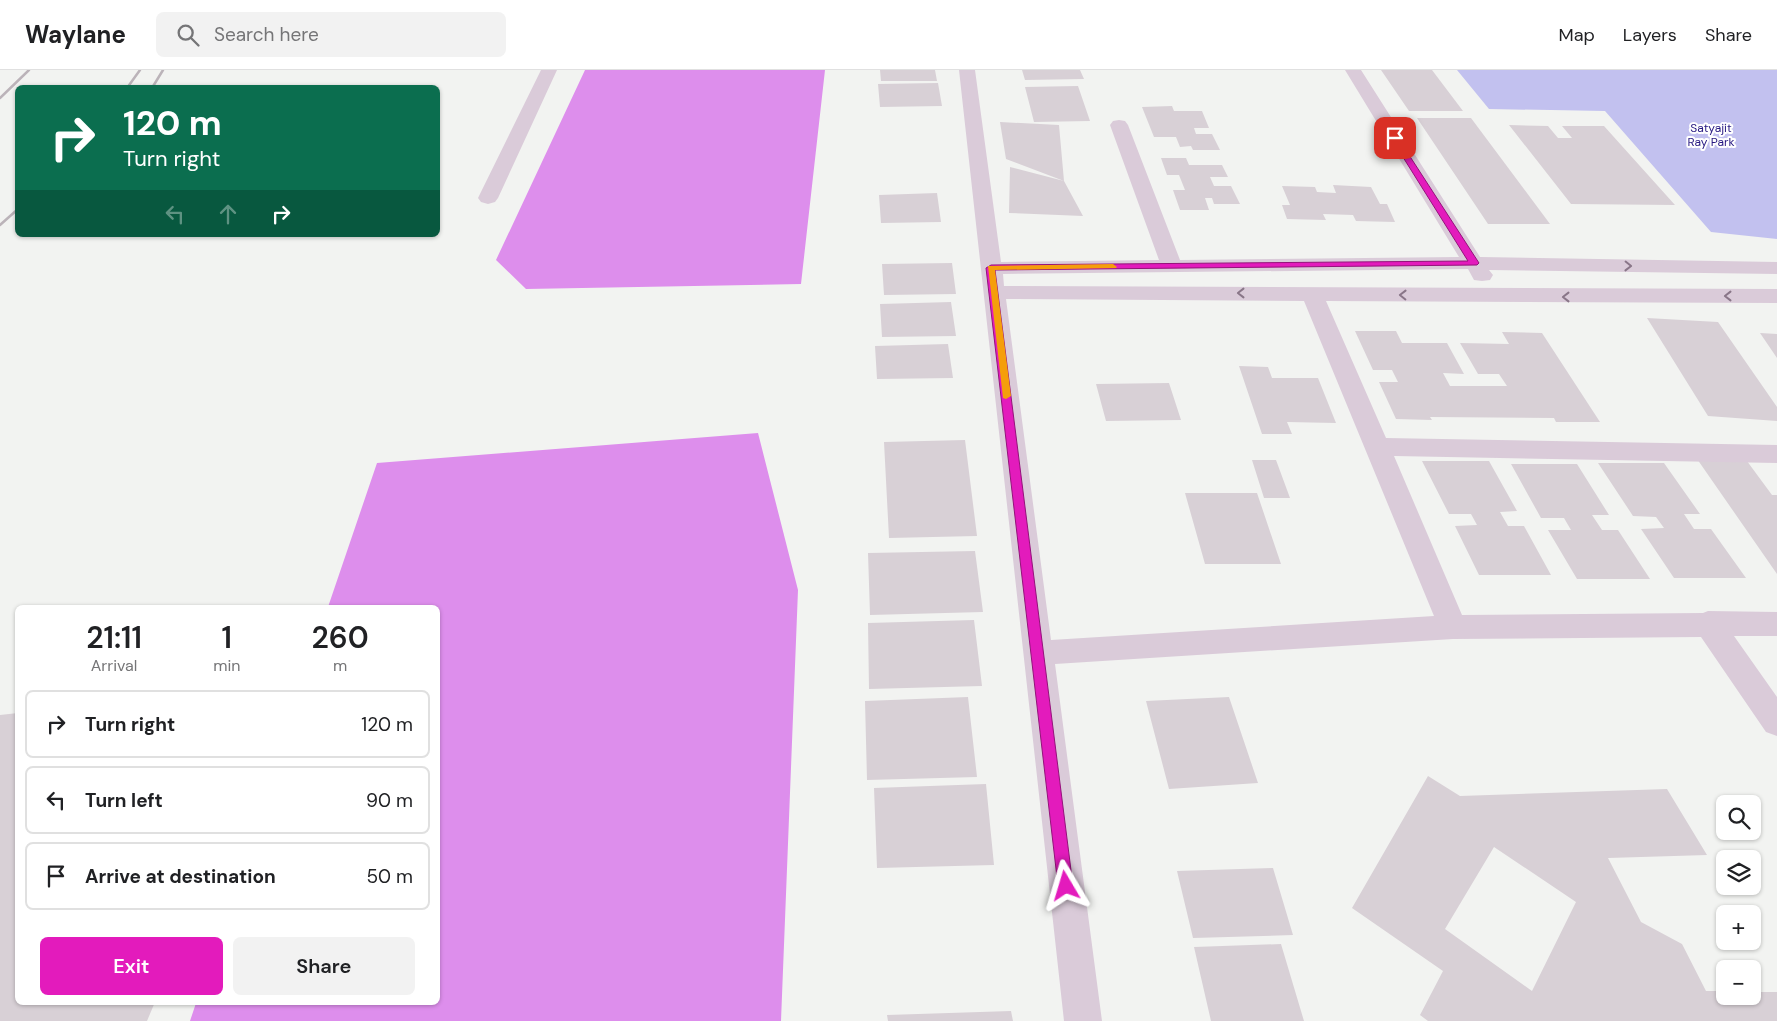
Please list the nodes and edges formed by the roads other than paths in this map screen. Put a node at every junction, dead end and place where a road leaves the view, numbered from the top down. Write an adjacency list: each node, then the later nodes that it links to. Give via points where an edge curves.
1 (549, 70): 5 (street)
2 (967, 70): 9 (street)
3 (1353, 70): 6 (street)
4 (1119, 125): 7 (street)
5 (488, 198)
6 (1474, 263): 7 (street); 8 (street, one-way to 8); 12 (street)
7 (1172, 266): 9 (street)
8 (1777, 268)
9 (992, 280): 10 (street, one-way to 9); 18 (street)
10 (1312, 293): 12 (street, one-way to 10); 13 (street)
11 (1777, 296): 12 (street, one-way to 12)
12 (1497, 297)
13 (1377, 447): 14 (street); 17 (street)
14 (1777, 454)
15 (1708, 623): 16 (street); 17 (street); 19 (street)
16 (1777, 624)
17 (1453, 627): 18 (street)
18 (1037, 653): 20 (street)
19 (1777, 722)
20 (1082, 1021)

